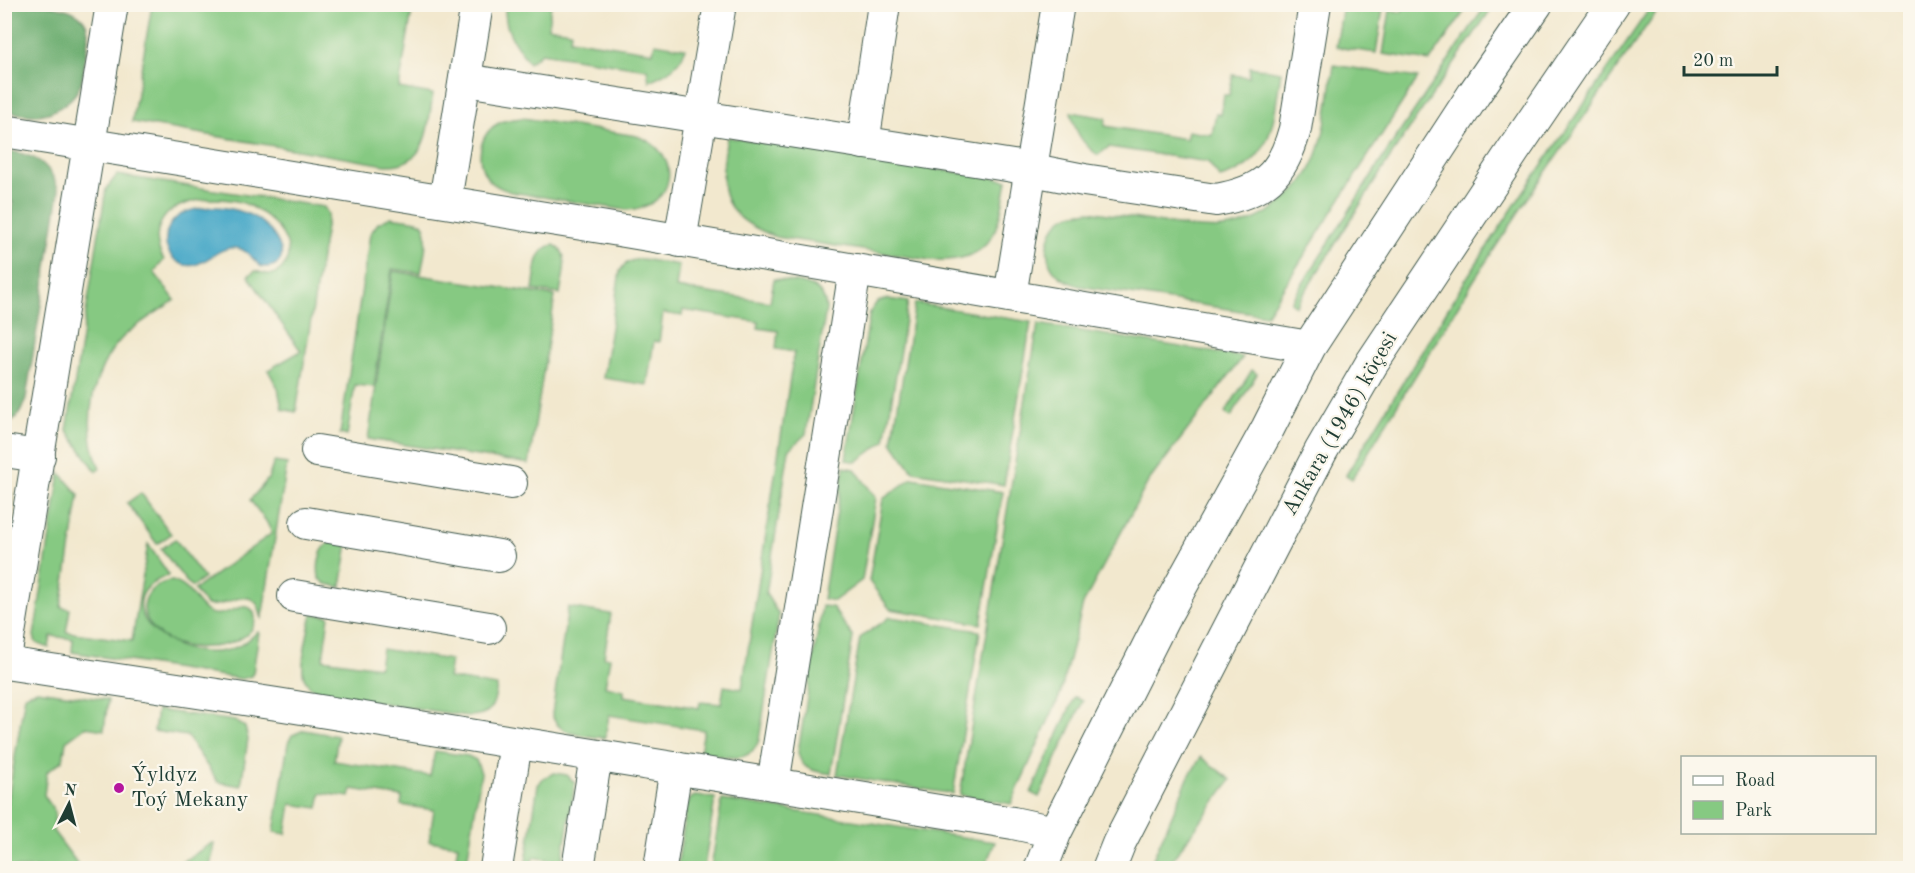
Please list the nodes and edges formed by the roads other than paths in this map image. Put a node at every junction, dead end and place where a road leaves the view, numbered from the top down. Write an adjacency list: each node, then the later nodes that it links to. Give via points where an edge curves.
1 (112, 4): 13 (street)
2 (477, 4): 9 (street)
3 (720, 4): 10 (street)
4 (884, 4): 12 (street)
5 (1058, 4): 14 (street)
6 (1315, 4): 14 (street, via 1291,144 1282,164 1254,190 1216,200)
7 (1536, 4): 19 (main road)
8 (1613, 4): 38 (main road, Ankara (1946) köçesi, via 1372,363 1321,451)
9 (465, 80): 10 (street); 15 (street)
10 (701, 117): 12 (street); 16 (street)
11 (4, 131): 13 (street)
12 (863, 143): 14 (street)
13 (89, 145): 15 (street); 22 (street)
14 (1031, 169): 18 (street)
15 (445, 201): 16 (street)
16 (680, 241): 17 (street)
17 (855, 270): 18 (street); 32 (street)
18 (1010, 296): 19 (street)
19 (1309, 347): 33 (main road, via 1162,620)
20 (4, 451): 22 (street)
21 (317, 451): 23 (street)
22 (39, 456): 28 (street)
23 (512, 483)
24 (306, 523): 25 (street)
25 (499, 556)
26 (294, 596): 27 (street)
27 (489, 628)
28 (5, 664): 29 (street)
29 (516, 743): 30 (street); 35 (street)
30 (596, 756): 31 (street); 34 (street)
31 (676, 768): 32 (street); 36 (street)
32 (773, 784): 33 (street)
33 (1055, 832): 37 (main road)
34 (579, 862)
35 (496, 868)
36 (660, 868)
37 (1041, 868)
38 (1109, 868)

